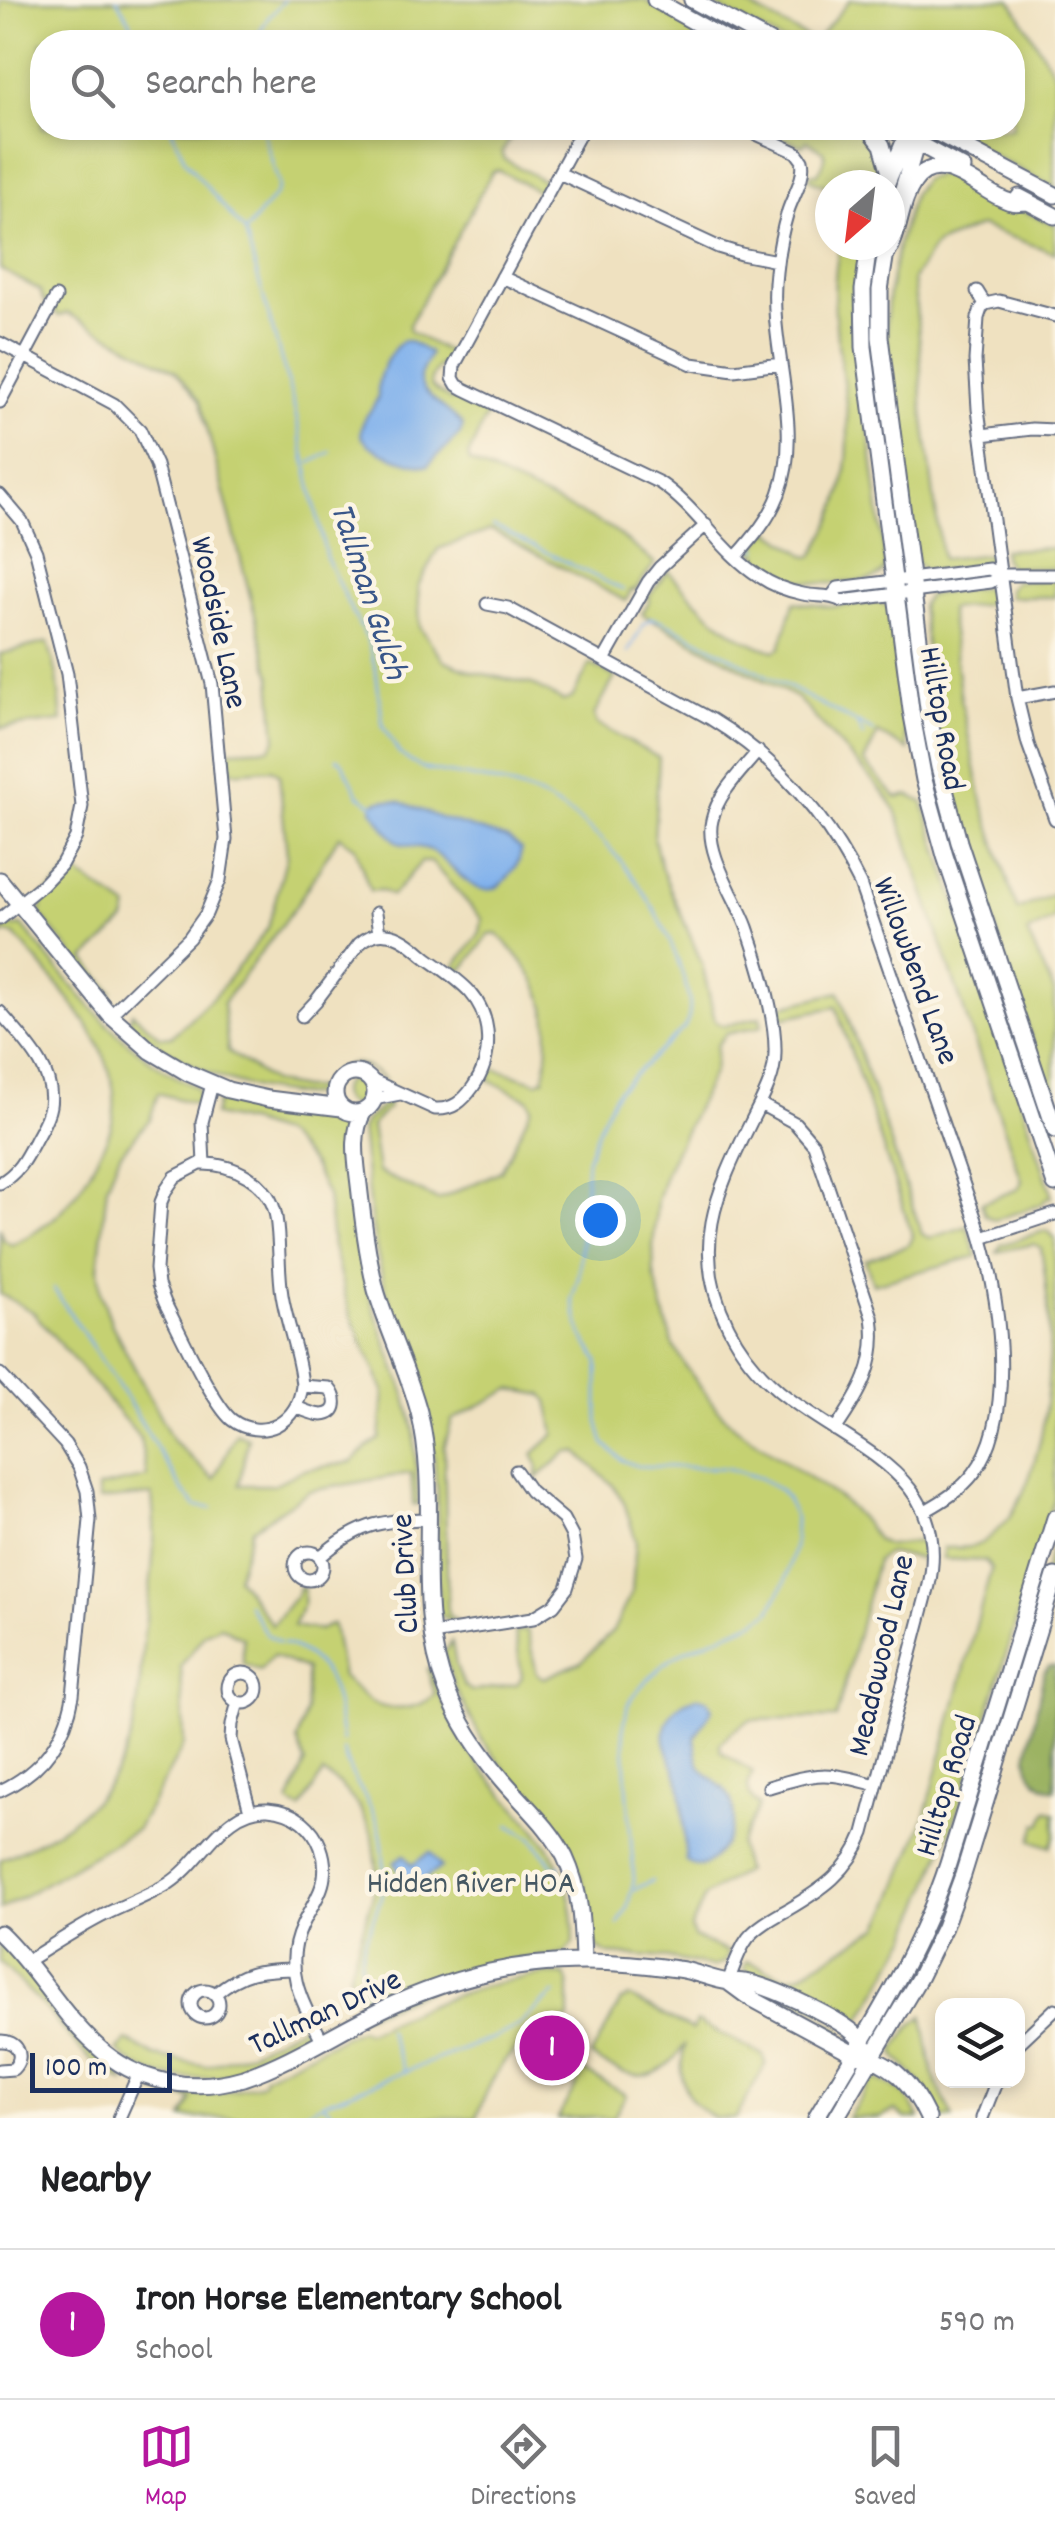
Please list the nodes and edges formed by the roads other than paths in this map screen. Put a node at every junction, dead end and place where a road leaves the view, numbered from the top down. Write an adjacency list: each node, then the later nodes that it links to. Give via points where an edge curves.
1 (656, 0): 3 (main road)
2 (692, 0): 4 (main road)
3 (709, 30)
4 (748, 30)
5 (577, 140): 15 (street)
6 (770, 140): 22 (street, via 808,158)
7 (879, 140): 12 (main road)
8 (911, 140): 13 (main road)
9 (912, 140): 14 (main road)
10 (924, 140): 17 (main road)
11 (951, 140): 16 (main road)
12 (886, 170)
13 (893, 170)
14 (905, 170)
15 (559, 172): 22 (street, via 722,249); 23 (street)
16 (1055, 195)
17 (1027, 202): 18 (main road, Hilltop Road, via 1011,202 939,169 920,176); 19 (main road)
18 (905, 209)
19 (1055, 216)
20 (867, 260): 39 (main road, Hilltop Road, via 863,339)
21 (884, 260): 39 (main road, Hilltop Road, via 880,337)
22 (777, 261): 30 (street)
23 (502, 277): 30 (street, via 685,362 731,370); 35 (street, via 448,380 648,476)
24 (977, 291): 26 (street)
25 (56, 297): 29 (street)
26 (986, 304): 27 (street, via 999,301); 33 (street, via 976,346)
27 (1055, 316)
28 (0, 344): 29 (street, Woodside Lane)
29 (24, 356): 31 (street); 52 (street, Woodside Lane, via 114,404 143,436 156,464 212,684 226,840 220,880 190,938)
30 (780, 364): 36 (street, via 789,442 785,473 770,512)
31 (0, 402)
32 (1055, 430): 33 (street)
33 (982, 435): 38 (street)
34 (0, 495): 47 (street, via 27,530 44,583 66,674 82,806 66,858)
35 (706, 524): 36 (street); 41 (street, via 648,582)
36 (736, 557): 39 (street, via 779,586 842,602)
37 (1055, 574): 38 (street)
38 (1000, 575): 39 (street, via 989,569); 43 (street)
39 (904, 586): 64 (main road, Hilltop Road, via 948,807); 68 (main road, Hilltop Road, via 915,736 931,809)
40 (488, 604): 41 (street, Willowbend Lane, via 508,608)
41 (604, 660): 44 (street, Willowbend Lane)
42 (1055, 691): 43 (street)
43 (1017, 698): 45 (street)
44 (758, 751): 59 (street, Meadowood Lane, via 720,798 710,833 751,940 772,1021 775,1060); 70 (street, Willowbend Lane, via 810,803 860,884)
45 (1054, 812)
46 (0, 880): 47 (main road)
47 (18, 903): 49 (street); 52 (main road)
48 (376, 913): 50 (street)
49 (0, 918)
50 (379, 934): 53 (street, via 359,944); 62 (street, via 397,936 445,971 483,1014 484,1068 463,1099)
51 (0, 1012): 67 (street, via 42,1066 51,1098 25,1159)
52 (110, 1015): 55 (main road, via 150,1051)
53 (302, 1016)
54 (369, 1079): 56 (main road, via 348,1074); 57 (street); 60 (main road, via 374,1092)
55 (212, 1084): 58 (main road); 66 (street, via 202,1122)
56 (336, 1087): 58 (main road); 61 (main road)
57 (400, 1094): 60 (street); 62 (street)
58 (312, 1103): 61 (main road)
59 (760, 1104): 74 (street, via 796,1122 814,1145 872,1318 870,1370); 74 (street, Meadowood Lane, via 717,1195 710,1248 714,1286 726,1324 750,1362)
60 (368, 1106): 61 (main road, via 354,1113); 65 (main road, Club Drive)
61 (343, 1109): 65 (main road, Club Drive)
62 (440, 1110): 63 (street)
63 (438, 1124)
64 (1055, 1130)
65 (355, 1150): 77 (main road, Club Drive, via 371,1268 421,1421)
66 (204, 1164): 72 (street, via 241,1172 274,1207 282,1297); 73 (street, via 174,1177 164,1193 159,1290 229,1417 264,1429)
67 (0, 1183)
68 (1055, 1184)
69 (1055, 1214): 70 (street)
70 (982, 1238): 76 (street, Willowbend Lane, via 998,1320 996,1420 973,1474)
71 (0, 1374): 85 (street, via 72,1454 86,1485 90,1520 68,1720 43,1762)
72 (302, 1386): 73 (street); 73 (street, via 329,1388 336,1405 324,1415)
73 (296, 1408)
74 (834, 1430): 76 (street, Meadowood Lane, via 896,1473)
75 (516, 1471): 81 (street, via 572,1536 575,1565 563,1595 533,1618)
76 (925, 1511): 83 (street, Meadowood Lane, via 931,1573)
77 (427, 1518): 79 (street, via 368,1525); 81 (main road, Club Drive)
78 (1055, 1518): 97 (main road, Hilltop Road, via 940,1890)
79 (320, 1556)
80 (1055, 1576): 98 (main road, Hilltop Road, via 944,1928)
81 (432, 1634): 89 (main road, Club Drive, via 463,1725 565,1857 580,1902)
82 (238, 1702): 86 (street, via 230,1739)
83 (876, 1784): 84 (street, via 829,1773); 91 (street, Meadowood Lane, via 864,1833 846,1866 824,1888 755,1931)
84 (769, 1787)
85 (0, 1791)
86 (250, 1811): 88 (street, via 231,1820 170,1882); 90 (street, via 299,1819 322,1854 324,1881 297,1937)
87 (0, 1933): 88 (main road, Tallman Drive)
88 (27, 1961): 100 (main road, Tallman Drive, via 96,2046)
89 (583, 1961): 91 (main road, Tallman Drive, via 676,1968); 95 (main road, Tallman Drive, via 486,1972 397,2003)
90 (293, 1969): 92 (street, via 236,1977); 95 (street)
91 (728, 1982): 97 (main road, Tallman Drive)
92 (215, 1994)
93 (1055, 2008): 94 (street)
94 (1025, 2037)
95 (322, 2040): 100 (main road, Tallman Drive, via 223,2083 182,2084)
96 (0, 2042): 99 (street, via 14,2044 20,2056 13,2069)
97 (858, 2047): 98 (main road, Tallman Drive); 103 (main road, Hilltop Road)
98 (872, 2057): 104 (main road, Hilltop Road); 105 (main road, Tallman Drive, via 913,2088)
99 (0, 2070)
100 (139, 2073): 102 (street)
101 (994, 2088): 106 (street)
102 (119, 2118)
103 (816, 2118)
104 (836, 2118)
105 (928, 2118)
106 (982, 2118)

